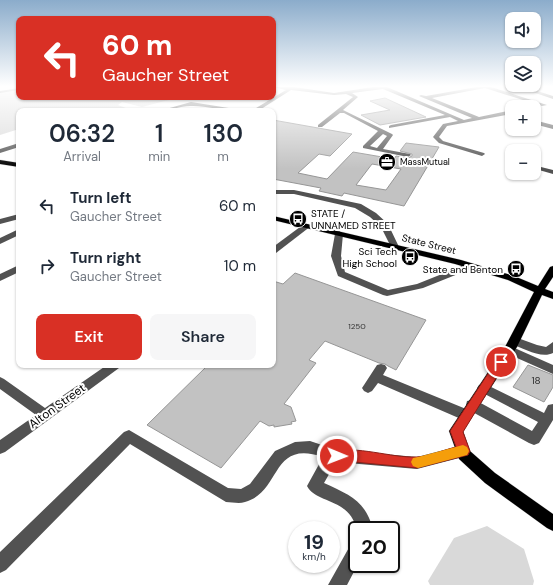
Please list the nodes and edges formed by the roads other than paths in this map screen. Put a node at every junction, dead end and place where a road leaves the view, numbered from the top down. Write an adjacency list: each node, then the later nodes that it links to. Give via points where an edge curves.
1 (334, 114): 10 (street)
2 (349, 114): 13 (street)
3 (446, 114): 6 (street)
4 (467, 114): 7 (street)
5 (500, 114): 7 (street)
6 (450, 116): 8 (street); 11 (street)
7 (476, 118): 8 (street)
8 (463, 121): 17 (street, via 446,125 438,133 437,140)
9 (541, 124): 12 (street)
10 (320, 126)
11 (390, 127)
12 (553, 127)
13 (381, 132): 15 (street, via 390,135); 15 (street, via 365,147)
14 (16, 145): 16 (street)
15 (379, 150): 18 (street)
16 (0, 151)
17 (482, 154)
18 (408, 155)
19 (0, 162): 20 (main road)
20 (16, 165)
21 (541, 169): 22 (street)
22 (553, 172)
23 (276, 192): 31 (street, via 294,192 358,206 374,215 385,226)
24 (16, 217): 26 (street)
25 (276, 219): 27 (main road, State Street)
26 (0, 222)
27 (307, 226): 29 (main road, State Street); 32 (street)
28 (16, 233): 30 (street)
29 (339, 234): 31 (main road, State Street); 33 (street, via 336,256 341,274 387,293 420,286)
30 (0, 241)
31 (395, 247): 33 (main road, State Street)
32 (276, 249)
33 (470, 266): 37 (main road, State Street)
34 (553, 268): 37 (main road)
35 (16, 270): 36 (street)
36 (0, 278)
37 (540, 290): 38 (main road, State Street); 39 (main road)
38 (553, 296)
39 (512, 345): 40 (street, via 542,351 548,351); 42 (street); 45 (main road)
40 (553, 346)
41 (111, 368): 48 (street, Alton Street)
42 (553, 370)
43 (0, 382): 48 (street)
44 (368, 388): 46 (street, via 378,372)
45 (483, 388): 46 (main road); 47 (street)
46 (469, 410): 47 (street, via 534,439); 50 (main road, via 456,431)
47 (549, 414)
48 (45, 415): 49 (street, Alton Street)
49 (0, 448)
50 (463, 451): 51 (street, via 417,463); 53 (main road, via 490,478)
51 (332, 455): 52 (street, via 315,486 353,506); 54 (street, via 310,447 295,448 280,455 255,489 243,496 226,495 129,436)
52 (363, 521)
53 (553, 523)
54 (0, 564)
55 (348, 566): 56 (street)
56 (337, 585)

